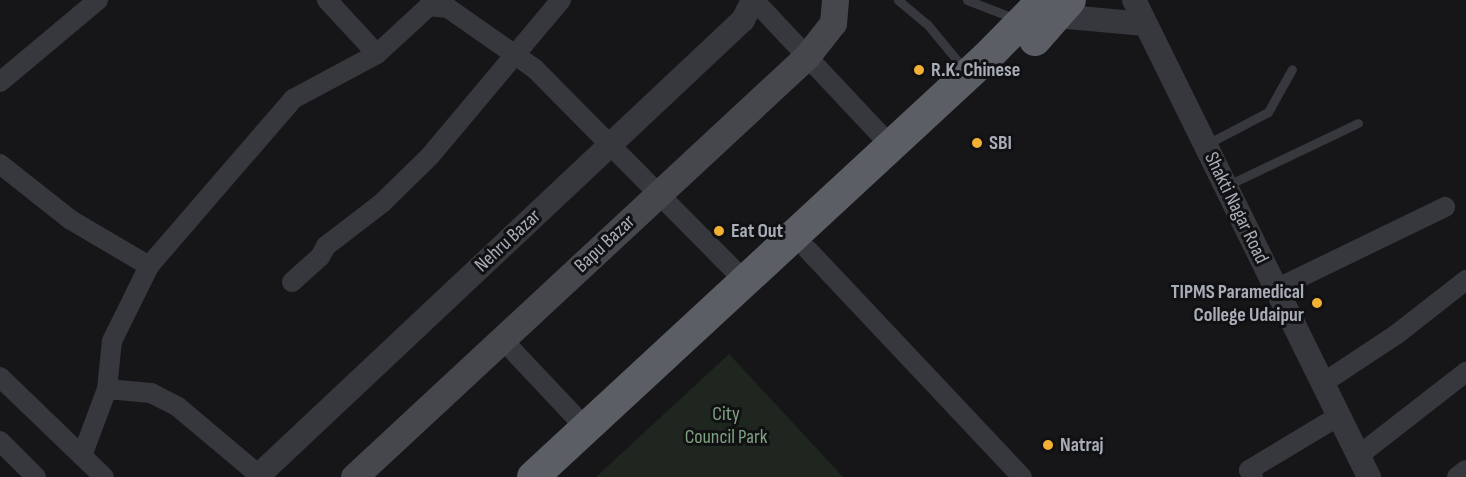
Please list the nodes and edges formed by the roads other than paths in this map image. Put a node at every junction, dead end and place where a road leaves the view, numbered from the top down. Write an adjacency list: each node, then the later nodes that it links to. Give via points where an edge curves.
1 (98, 0): 16 (street)
2 (327, 0): 11 (street)
3 (561, 0): 12 (street)
4 (753, 0): 13 (street); 18 (street, Nehru Bazar, via 743,20)
5 (835, 0): 13 (main road, Bapu Bazar, via 833,22)
6 (897, 0): 15 (lane, via 927,24)
7 (967, 0): 9 (lane)
8 (1134, 0): 10 (street, Shakti Nagar Road)
9 (1049, 9): 10 (street); 15 (highway); 25 (highway)
10 (1145, 24): 19 (street, Shakti Nagar Road)
11 (376, 54): 12 (street, via 429,6 448,8); 26 (street, via 293,99)
12 (516, 56): 18 (street, via 535,69); 29 (street, via 430,156 382,202 326,246 320,257)
13 (807, 56): 20 (street); 23 (main road, Bapu Bazar)
14 (1292, 69): 19 (lane, via 1268,112)
15 (969, 74): 20 (highway)
16 (0, 82)
17 (1358, 123): 22 (lane)
18 (612, 144): 23 (street); 42 (street, Nehru Bazar)
19 (1205, 145): 22 (street, Shakti Nagar Road)
20 (891, 146): 28 (highway)
21 (0, 164): 26 (street, via 71,220)
22 (1226, 186): 30 (street, Shakti Nagar Road)
23 (660, 193): 28 (street); 31 (main road, Bapu Bazar)
24 (1445, 207): 30 (street)
25 (808, 250): 47 (highway); 48 (street)
26 (149, 266): 35 (street, via 112,341)
27 (1466, 280): 34 (street, via 1397,334)
28 (745, 281): 37 (highway)
29 (292, 282)
30 (1276, 289): 34 (street, Shakti Nagar Road)
31 (502, 339): 37 (street); 45 (main road, Bapu Bazar)
32 (1466, 372): 40 (street)
33 (0, 377): 39 (street)
34 (1323, 383): 36 (street, Shakti Nagar Road)
35 (107, 388): 39 (street); 42 (street, via 150,393 178,407)
36 (1341, 420): 40 (street, Shakti Nagar Road); 49 (street, via 1250,470)
37 (586, 428): 46 (highway)
38 (0, 441): 43 (street)
39 (82, 456): 44 (street)
40 (1354, 466): 50 (street, Shakti Nagar Road)
41 (1466, 470): 51 (street)
42 (258, 476)
43 (36, 477)
44 (104, 477)
45 (354, 477)
46 (533, 477)
47 (563, 477)
48 (1022, 477)
49 (1253, 477)
50 (1369, 477)
51 (1457, 477)

